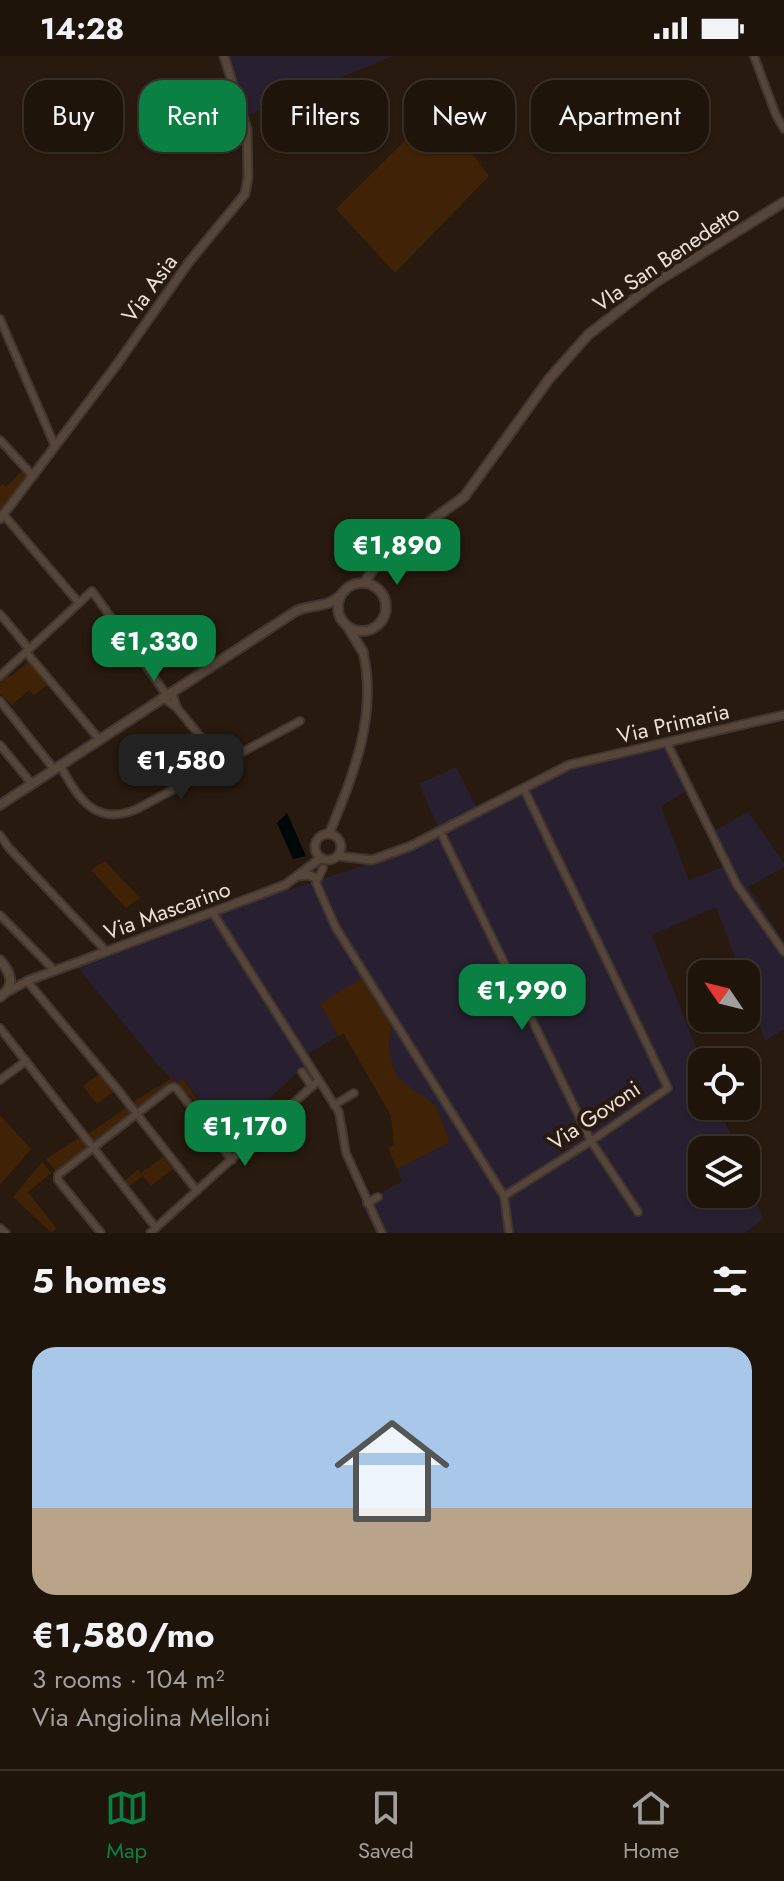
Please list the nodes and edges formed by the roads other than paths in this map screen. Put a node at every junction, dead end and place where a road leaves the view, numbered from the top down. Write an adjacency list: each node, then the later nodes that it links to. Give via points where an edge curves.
1 (224, 56): 7 (street, Via Asia, via 247,129 245,194)
2 (754, 56): 3 (street)
3 (784, 129)
4 (784, 202): 10 (main road, VIa San Benedetto, via 653,284 588,335 453,507 383,555)
5 (0, 319): 7 (street)
6 (0, 440): 8 (street)
7 (55, 446): 8 (street, Via Asia)
8 (33, 476): 9 (street, Via Asia)
9 (2, 516): 14 (street)
10 (375, 569): 11 (main road, VIa San Benedetto); 12 (main road)
11 (364, 583): 12 (main road); 13 (main road, via 348,587)
12 (377, 588): 19 (main road, via 385,613)
13 (340, 596): 15 (main road); 17 (main road)
14 (79, 603): 20 (street); 23 (street, via 92,591)
15 (323, 605): 17 (main road); 23 (main road, via 296,611)
16 (0, 614): 20 (street)
17 (338, 614): 18 (main road)
18 (348, 628): 19 (main road); 21 (main road)
19 (368, 631): 21 (main road)
20 (27, 650): 22 (street); 28 (street)
21 (363, 652): 39 (street, via 369,692 366,725)
22 (0, 676)
23 (167, 694): 25 (street); 25 (street); 28 (main road)
24 (0, 701): 32 (street)
25 (177, 708): 31 (street)
26 (784, 715): 29 (street, Via Primaria)
27 (300, 721): 31 (street)
28 (99, 739): 32 (main road)
29 (667, 743): 34 (street, Via Primaria, via 569,765); 47 (street, via 737,885)
30 (0, 745): 33 (street)
31 (222, 763): 32 (street, via 119,815 94,809)
32 (55, 768): 33 (main road)
33 (32, 784): 36 (main road)
34 (524, 789): 37 (street); 62 (street, Via Govoni, via 668,1088)
35 (0, 793): 36 (street)
36 (3, 803)
37 (440, 831): 40 (street, via 372,860); 62 (street)
38 (0, 835): 46 (street)
39 (332, 835): 40 (street, via 340,842); 41 (street, via 318,839 315,846)
40 (339, 853): 41 (street)
41 (322, 860): 42 (street, Via Mascarino); 43 (street)
42 (298, 876): 43 (street); 44 (street, Via Mascarino)
43 (316, 878): 66 (street, via 343,941)
44 (213, 913): 46 (street, Via Mascarino); 57 (street)
45 (0, 915): 49 (street)
46 (107, 952): 49 (street, Via Mascarino)
47 (784, 952)
48 (0, 960): 50 (main road)
49 (55, 971): 51 (street, Via Mascarino)
50 (11, 976): 51 (street); 52 (main road)
51 (27, 981): 52 (street, Via Mascarino); 61 (street)
52 (3, 994)
53 (0, 1028): 54 (street)
54 (26, 1061): 56 (street); 63 (street)
55 (302, 1072): 58 (street)
56 (0, 1080)
57 (319, 1080): 58 (street); 60 (street)
58 (312, 1087): 64 (street)
59 (354, 1093): 60 (street)
60 (334, 1105): 68 (street)
61 (137, 1114): 63 (street); 64 (street, via 174,1087); 65 (street)
62 (591, 1141): 66 (street, Via Govoni); 69 (street)
63 (93, 1148): 71 (street); 73 (street, via 57,1177)
64 (232, 1160): 65 (street)
65 (197, 1191): 71 (street)
66 (504, 1196): 75 (street)
67 (378, 1197): 68 (street)
68 (367, 1203): 74 (street)
69 (638, 1212)
70 (0, 1228): 72 (street)
71 (153, 1231)
72 (6, 1233)
73 (101, 1233)
74 (382, 1233)
75 (509, 1233)

